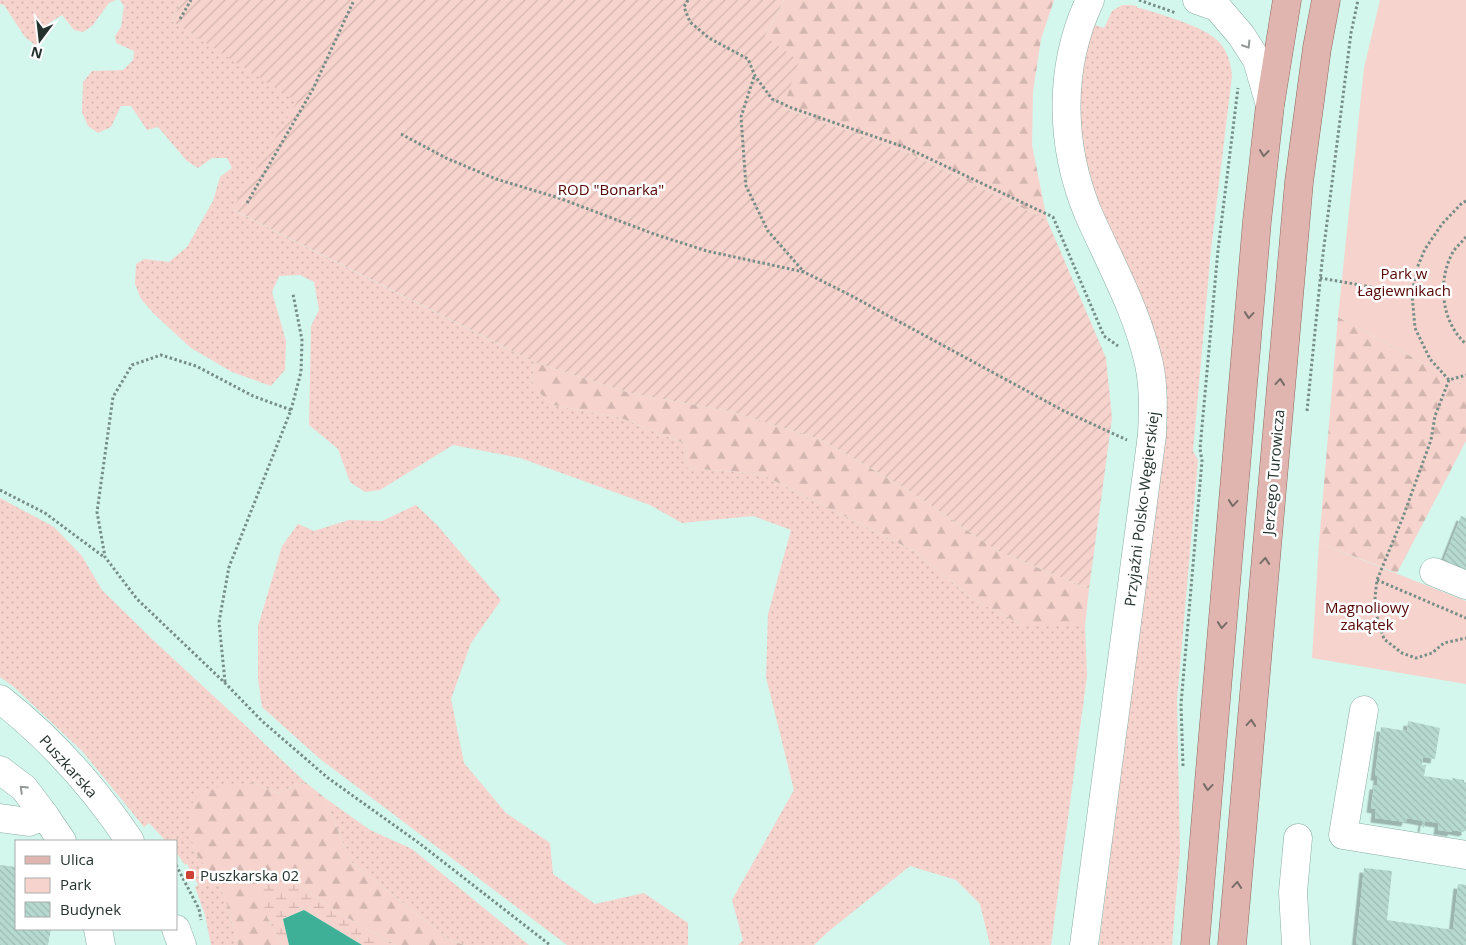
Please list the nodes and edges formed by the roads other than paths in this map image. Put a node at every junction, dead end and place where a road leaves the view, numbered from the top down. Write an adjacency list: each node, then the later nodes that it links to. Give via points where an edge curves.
1 (1090, 0): 23 (street, Przyjaźni Polsko-Węgierskiej, via 1080,22 1069,68 1066,118 1069,148 1084,200 1142,337 1150,366 1153,409)
2 (1288, 0): 5 (main road)
3 (1326, 0): 20 (main road, Jerzego Turowicza, one-way to 3, via 1299,182)
4 (1215, 2): 5 (street, one-way to 5, via 1257,60)
5 (1270, 105): 19 (main road, one-way to 19)
6 (1434, 572): 7 (street)
7 (1466, 585)
8 (0, 699): 15 (street, Puszkarska, via 76,771)
9 (1364, 710): 16 (street, via 1343,835)
10 (0, 770): 11 (street, one-way to 10, via 24,788)
11 (45, 816): 12 (street, via 29,822); 14 (street)
12 (0, 818)
13 (1298, 838): 24 (street, via 1293,892)
14 (61, 840)
15 (129, 840)
16 (1466, 856)
17 (98, 930): 21 (street)
18 (176, 930): 22 (street)
19 (1195, 938)
20 (1233, 939)
21 (101, 945)
22 (182, 945)
23 (1084, 945)
24 (1296, 945)

